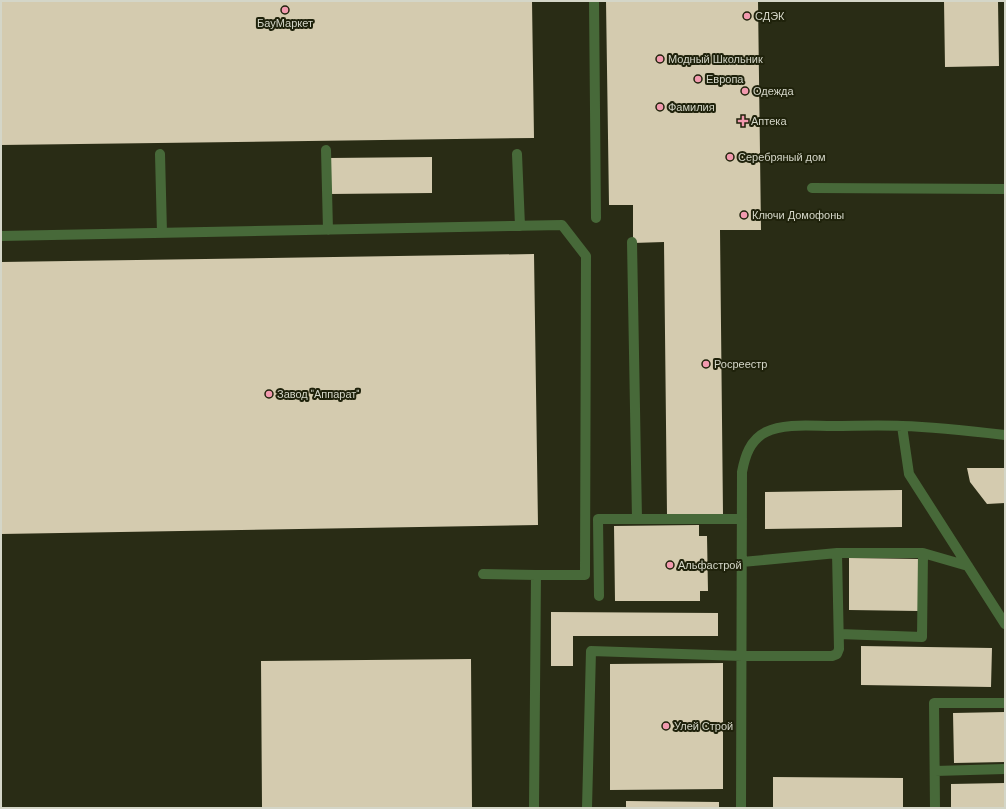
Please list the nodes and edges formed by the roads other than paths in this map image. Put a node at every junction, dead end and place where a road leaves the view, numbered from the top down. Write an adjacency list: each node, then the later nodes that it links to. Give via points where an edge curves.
1 (594, 1): 7 (lane)
2 (326, 150): 9 (lane)
3 (160, 154): 10 (lane)
4 (517, 154): 8 (lane)
5 (812, 188): 6 (lane)
6 (1005, 189)
7 (596, 218)
8 (520, 226): 9 (lane); 22 (lane, via 562,225 586,256 585,575)
9 (328, 230): 10 (lane)
10 (162, 233): 11 (lane)
11 (1, 236)
12 (632, 242): 15 (lane)
13 (902, 426): 14 (lane); 16 (lane, via 780,427 766,432 754,442 745,456 742,472); 20 (lane, via 909,474)
14 (1005, 435)
15 (636, 519): 16 (lane); 23 (lane, via 598,519)
16 (742, 519): 19 (lane)
17 (837, 553): 18 (lane); 19 (lane); 25 (lane)
18 (923, 553): 20 (lane); 25 (lane, via 922,637)
19 (742, 562): 26 (lane)
20 (968, 566): 24 (lane)
21 (483, 574): 22 (lane)
22 (536, 575): 30 (lane)
23 (599, 596)
24 (1005, 624)
25 (839, 634): 26 (lane, via 839,652 832,656)
26 (742, 656): 31 (lane, via 590,651); 32 (lane)
27 (1005, 703): 29 (lane, via 934,703)
28 (1005, 769): 29 (lane)
29 (935, 771): 33 (lane)
30 (534, 808)
31 (588, 808)
32 (741, 808)
33 (935, 808)

